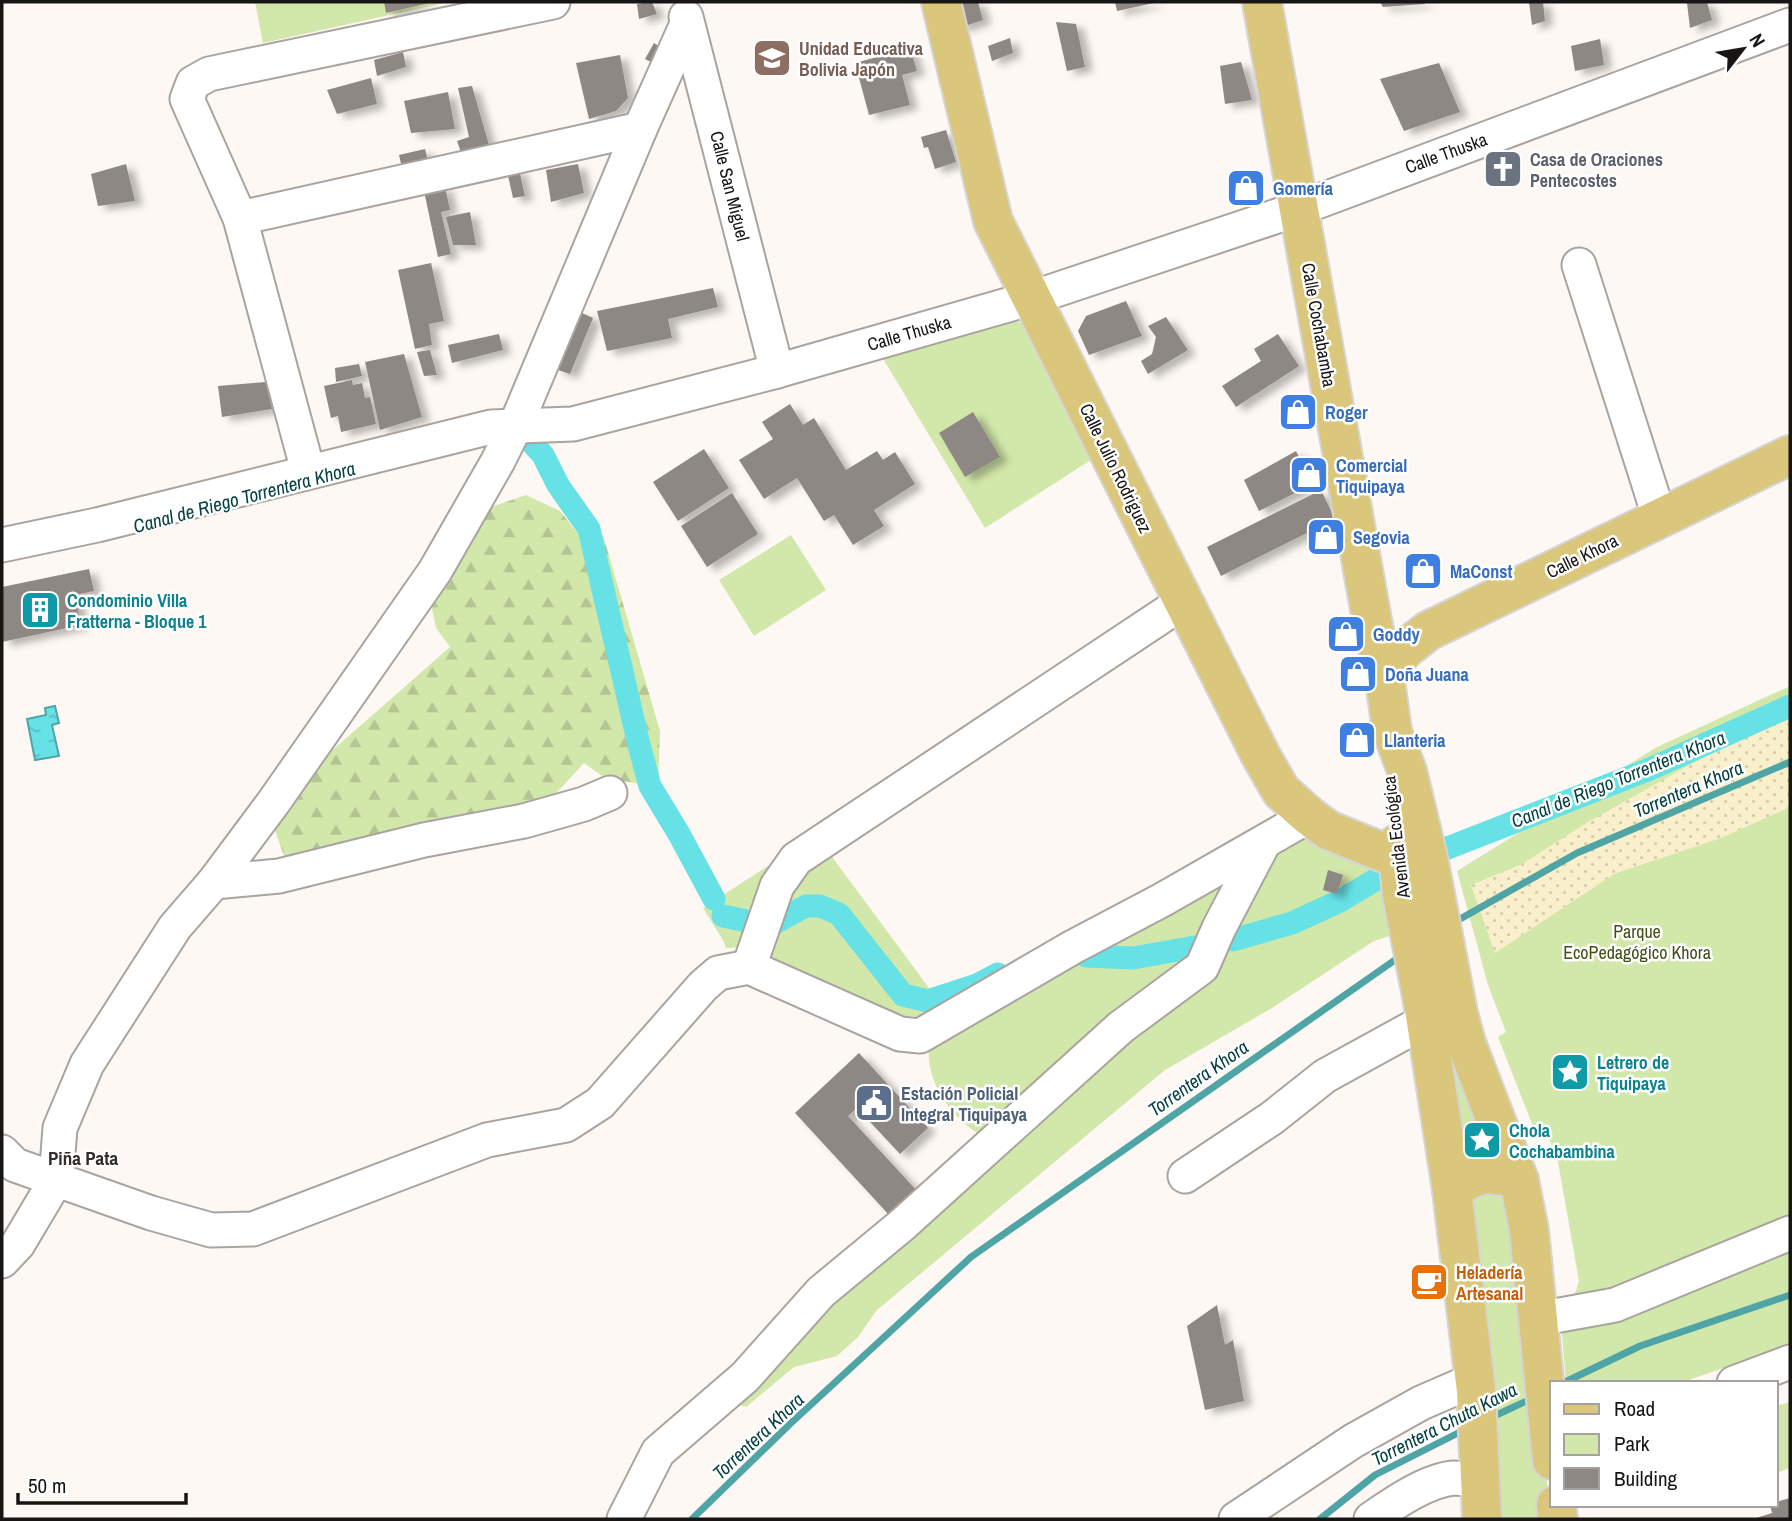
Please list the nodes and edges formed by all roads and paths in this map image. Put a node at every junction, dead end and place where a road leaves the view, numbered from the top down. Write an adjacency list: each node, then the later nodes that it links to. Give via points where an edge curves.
1 (553, 2): 8 (street, via 209,74 193,83 187,99)
2 (941, 2): 10 (main road, Calle Julio Rodriguez, via 993,221)
3 (1262, 2): 7 (main road, Calle Cochabamba)
4 (685, 13): 6 (street); 11 (street, Calle San Miguel)
5 (1790, 25): 7 (street, Calle Thuska)
6 (640, 129): 8 (street); 12 (street)
7 (1298, 209): 10 (street, Calle Thuska); 18 (main road, Calle Cochabamba)
8 (240, 218): 14 (street)
9 (1579, 265): 15 (street)
10 (1032, 298): 11 (street, Calle Thuska); 17 (main road, Calle Julio Rodriguez)
11 (777, 371): 12 (street, Calle Thuska, via 573,425)
12 (515, 427): 14 (street, Calle Thuska, via 491,427); 24 (street, via 435,572)
13 (1790, 455): 15 (main road, Calle Khora)
14 (308, 471): 16 (street, Calle Thuska)
15 (1660, 519): 18 (main road, Calle Khora, via 1428,631)
16 (2, 545)
17 (1183, 602): 21 (main road, Calle Julio Rodriguez, via 1259,754 1281,791); 26 (street, via 796,859 777,886)
18 (1384, 673): 19 (main road, Calle Cochabamba)
19 (1392, 731): 23 (main road, Avenida Ecológica, via 1386,778); 25 (main road, Avenida Ecológica, via 1407,771)
20 (610, 793): 24 (street, via 524,821 424,839 279,876)
21 (1309, 816): 22 (street); 23 (main road, Calle Julio Rodriguez, via 1328,830)
22 (1263, 844): 26 (street, via 920,1036 900,1034); 41 (street, via 1202,967 1121,1027 821,1292 745,1377 658,1452)
23 (1399, 859): 25 (main road, Calle Julio Rodriguez)
24 (214, 882): 30 (street, via 175,927 87,1064 60,1128)
25 (1426, 906): 27 (main road, Avenida Ecológica)
26 (749, 967): 30 (street, via 718,973 600,1102 566,1125 487,1140 253,1229 211,1230)
27 (1432, 998): 29 (street, via 1272,1118); 31 (main road, Avenida Ecológica, via 1466,1043); 32 (main road, Avenida Ecológica)
28 (2, 1152): 30 (street, via 15,1165)
29 (1185, 1176)
30 (56, 1180): 34 (street, via 18,1244)
31 (1519, 1180): 32 (main road, via 1482,1173); 35 (main road, Avenida Ecológica)
32 (1452, 1191): 38 (main road, Avenida Ecológica)
33 (1790, 1233): 35 (street, via 1615,1305)
34 (2, 1261)
35 (1538, 1319): 39 (main road, Avenida Ecológica)
36 (1790, 1362): 37 (street)
37 (1739, 1381)
38 (1475, 1385): 40 (main road, Avenida Ecológica); 42 (street, via 1421,1403 1353,1441)
39 (1550, 1436)
40 (1481, 1488): 43 (street, via 1454,1478 1434,1483)
41 (624, 1519)
42 (1236, 1519)
43 (1371, 1519)

